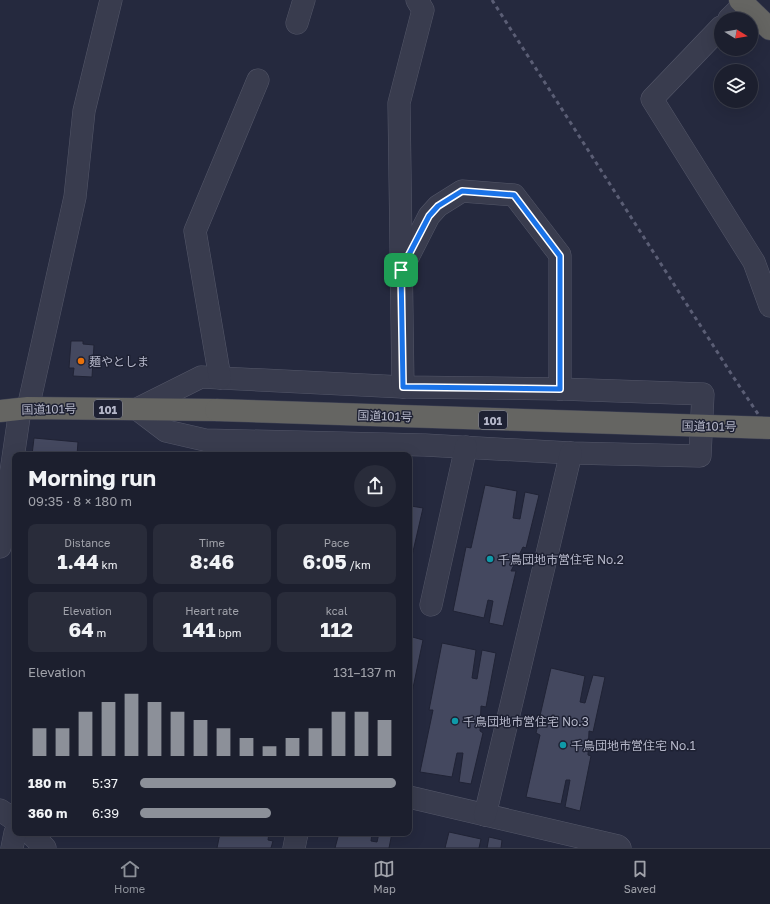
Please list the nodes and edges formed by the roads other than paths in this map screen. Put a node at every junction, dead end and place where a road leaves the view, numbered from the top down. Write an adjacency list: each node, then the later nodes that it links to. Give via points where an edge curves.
1 (111, 0): 15 (street, via 84,111 75,197)
2 (304, 0): 5 (street)
3 (416, 0): 9 (street, via 424,10 399,103)
4 (738, 8): 6 (highway)
5 (297, 23)
6 (770, 29)
7 (714, 34): 10 (street, via 652,99 754,262)
8 (258, 80): 11 (street, via 195,231)
9 (401, 270): 12 (street); 13 (street, via 429,216 438,206 462,191 514,195 560,256)
10 (770, 306)
11 (220, 378): 12 (street); 14 (street, via 201,377)
12 (403, 387): 13 (street)
13 (560, 389): 20 (street, via 703,394 700,456)
14 (137, 409): 15 (highway, 国道101号 / 101); 16 (highway, 国道101号 / 101, bridge); 17 (street, via 166,431 205,440)
15 (16, 410): 21 (street)
16 (770, 428)
17 (426, 445): 18 (street); 19 (street)
18 (466, 447): 20 (street); 22 (street)
19 (408, 452)
20 (571, 453): 25 (street)
21 (0, 548)
22 (431, 604)
23 (412, 798): 25 (street)
24 (0, 810): 26 (street)
25 (485, 815): 33 (street)
26 (12, 818)
27 (14, 836): 30 (street)
28 (33, 836): 31 (street)
29 (296, 836): 32 (street)
30 (12, 848)
31 (45, 848)
32 (294, 848)
33 (620, 848)

